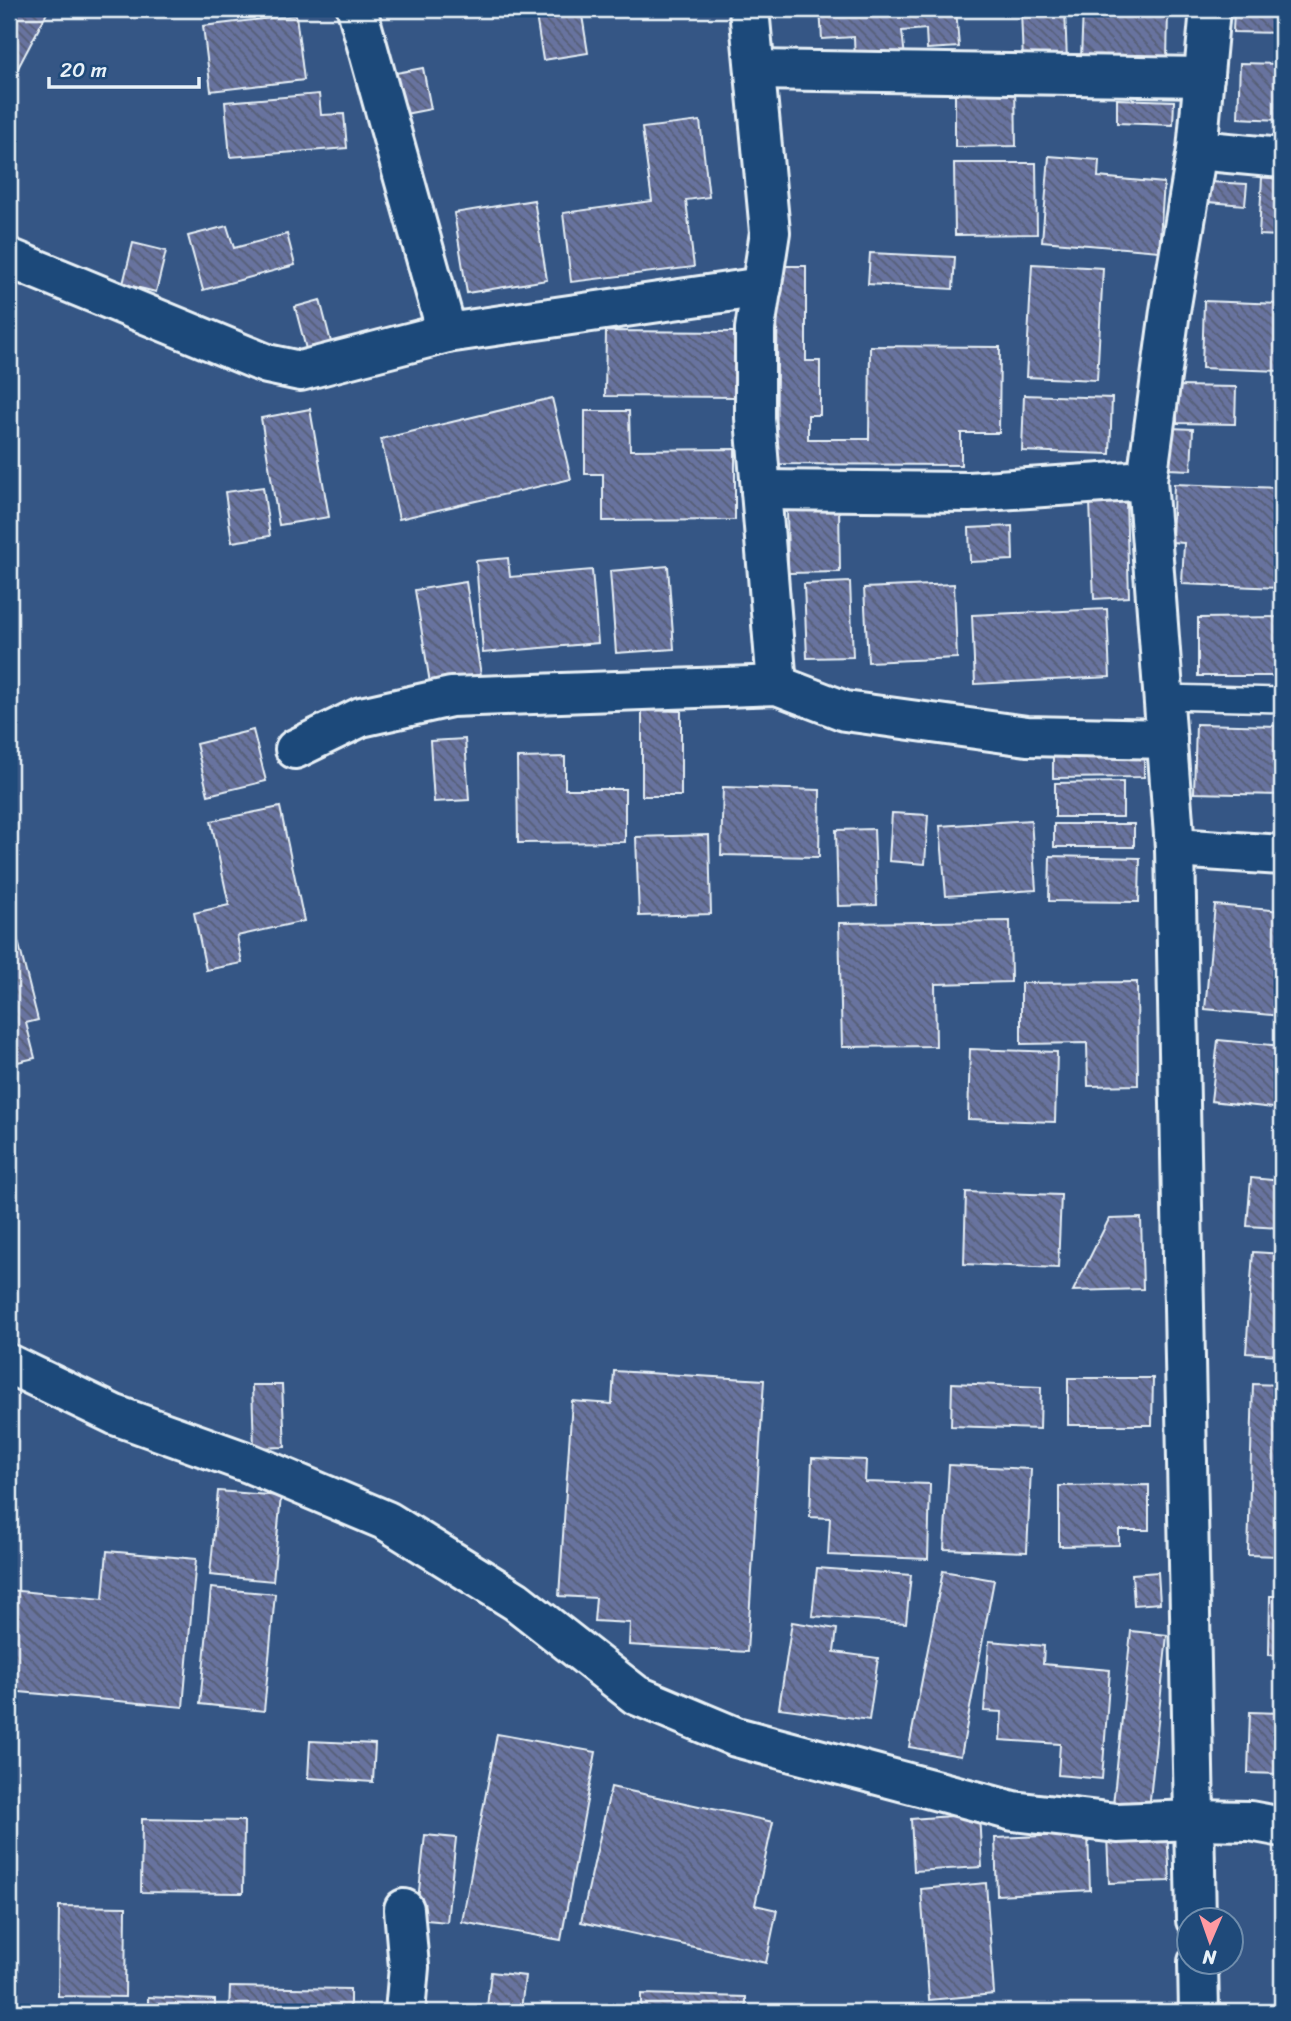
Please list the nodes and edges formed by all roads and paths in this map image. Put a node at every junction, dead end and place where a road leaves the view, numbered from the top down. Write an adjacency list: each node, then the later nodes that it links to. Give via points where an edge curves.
1 (358, 9): 10 (street)
2 (749, 9): 4 (street)
3 (1210, 9): 5 (street)
4 (755, 70): 5 (street); 9 (street, via 771,232)
5 (1204, 77): 6 (street)
6 (1198, 150): 7 (street); 11 (street)
7 (1282, 158)
8 (9, 258): 10 (street, via 267,364 300,371)
9 (762, 286): 10 (street); 12 (street, via 755,329)
10 (447, 332)
11 (1147, 480): 12 (street, via 969,492); 14 (street)
12 (761, 490): 13 (street)
13 (777, 685): 16 (street, via 845,711 1014,735); 17 (street, via 451,697 361,717)
14 (1164, 697): 15 (lane); 16 (street)
15 (1282, 700)
16 (1167, 739): 18 (street)
17 (295, 748)
18 (1175, 848): 19 (street); 21 (street)
19 (1282, 855)
20 (9, 1364): 21 (street, via 115,1415 249,1463 387,1521 516,1601 636,1695 736,1737 1013,1811 1117,1824)
21 (1192, 1820): 22 (street, via 1250,1821); 23 (street)
22 (1282, 1827)
23 (1195, 1906)
24 (404, 1909): 26 (street, via 409,1967)
25 (1198, 1976): 27 (street)
26 (405, 2012)
27 (1199, 2012)

